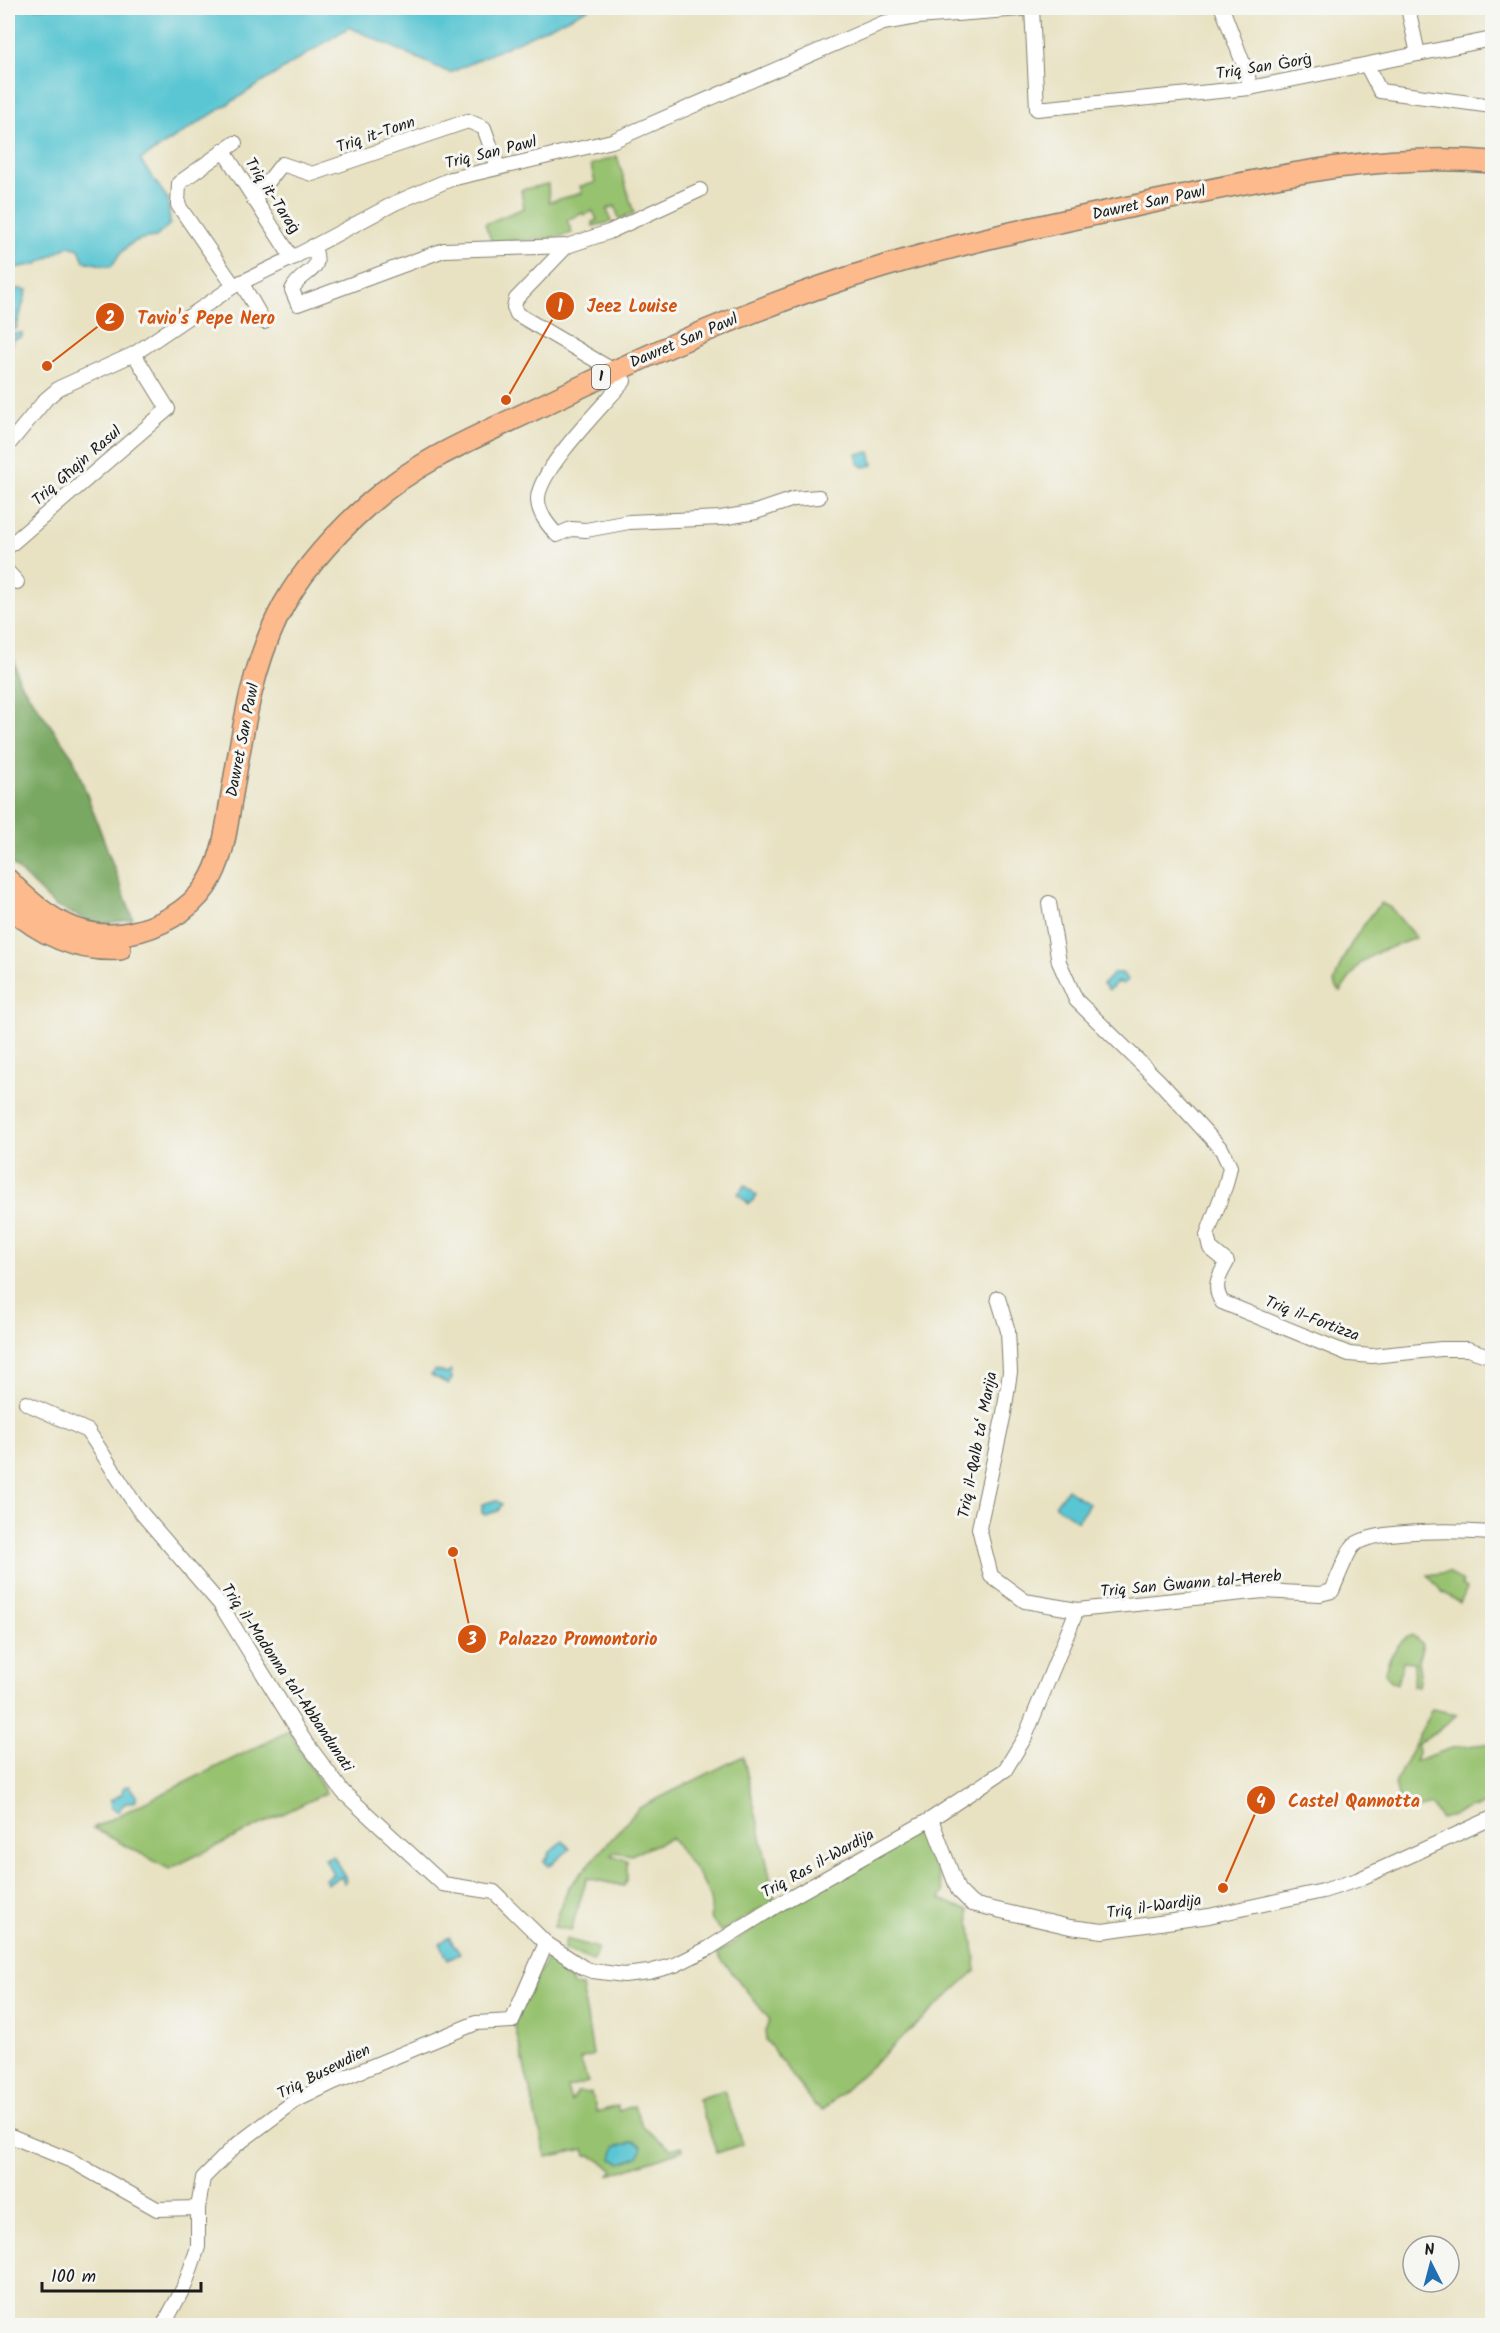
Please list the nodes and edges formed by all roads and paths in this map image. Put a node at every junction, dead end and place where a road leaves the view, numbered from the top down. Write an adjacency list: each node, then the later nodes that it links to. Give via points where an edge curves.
1 (1033, 8): 4 (street, Triq San Pawl); 8 (street, Triq San Ġorġ, via 1037,109)
2 (1222, 8): 8 (street)
3 (1408, 8): 6 (street)
4 (969, 10): 11 (street, Triq San Pawl, via 883,23 612,141)
5 (1492, 39): 6 (street, Triq San Ġorġ)
6 (1418, 54): 7 (street, Triq San Ġorġ)
7 (1367, 66): 8 (street, Triq San Ġorġ); 9 (street, via 1380,91)
8 (1250, 88)
9 (1492, 106)
10 (1492, 162): 21 (highway, Dawret San Pawl / 1, via 1469,160 1294,172 943,250 829,284 729,320)
11 (498, 168): 14 (street, Triq it-Tonn, via 484,128 468,121 312,174 282,164); 15 (street, Triq San Pawl, via 451,179)
12 (1492, 176): 21 (highway, Dawret San Pawl / 1, via 1339,180 1018,245 834,295)
13 (700, 190): 16 (street, via 609,232)
14 (254, 200): 17 (street, Triq it-Taraġ); 18 (street, Triq it-Taraġ, via 229,147 179,183 178,205)
15 (313, 246): 16 (street, via 318,258 316,266 292,290 298,304 444,250); 17 (street, Triq San Pawl)
16 (567, 246): 21 (street, via 516,299 514,307 517,314)
17 (292, 258): 18 (street, Triq San Pawl)
18 (238, 284): 19 (street); 20 (street, Triq San Pawl)
19 (264, 322)
20 (134, 354): 22 (street, Triq San Pawl, via 59,388); 24 (street, Triq Għajn Rasul, via 168,409)
21 (619, 376): 23 (street, via 539,490 538,501 545,521 557,535 571,529 629,522 721,518 756,512 794,499); 25 (highway, Dawret San Pawl / 1, via 409,473 372,501 327,545 277,618 250,692 216,868 204,889 174,915 137,932 101,935 61,925 23,897); 27 (highway, Dawret San Pawl / 1, via 447,467 381,511 332,560 287,627 261,701 236,853 215,895 183,926 141,946 84,947 54,938)
22 (8, 445)
23 (819, 497)
24 (8, 547)
25 (8, 880)
26 (1049, 903): 29 (street, Triq il-Fortizza, via 1059,962 1076,1000 1222,1149 1230,1167 1207,1235 1210,1248 1227,1262 1216,1285 1222,1302 1349,1354 1372,1356 1441,1348 1468,1349)
27 (8, 905)
28 (998, 1298): 32 (street, Triq il-Qalb ta‘ Marija, via 1008,1331 1010,1372 979,1528 982,1542 991,1576 1025,1600)
29 (1492, 1357)
30 (26, 1403): 35 (street, Triq il-Madonna tal-Abbandunati, via 88,1431 138,1509 220,1604 304,1740 343,1792 443,1884)
31 (1492, 1533): 32 (street, Triq San Ġwann tal-Ħereb, via 1450,1530 1370,1538 1353,1546 1332,1591 1320,1594 1263,1592)
32 (1077, 1610): 34 (street, Triq Ras il-Wardija, via 1025,1737 1005,1770)
33 (1492, 1818): 34 (street, Triq il-Wardija, via 1357,1880 1323,1891 1209,1916 1103,1931 972,1904 958,1890)
34 (931, 1819): 36 (street, Triq Ras il-Wardija, via 709,1948 659,1970 624,1975 593,1971)
35 (494, 1892): 36 (street, Triq Ras il-Wardija)
36 (546, 1942): 38 (street, Triq Busewdien, via 512,2021 476,2023 295,2101 216,2163 203,2178)
37 (8, 2135): 38 (street, via 72,2161 157,2209)
38 (198, 2208): 39 (street, Triq Busewdien, via 198,2247 185,2285)
39 (163, 2325)

